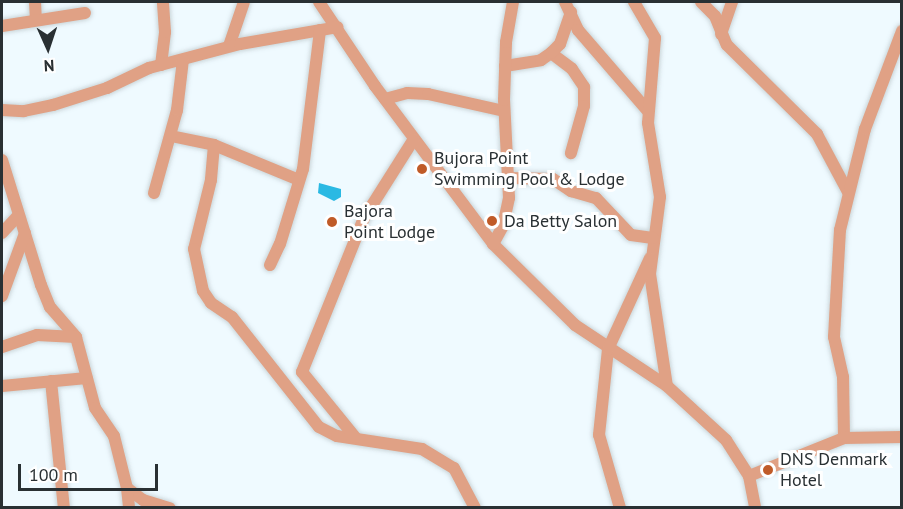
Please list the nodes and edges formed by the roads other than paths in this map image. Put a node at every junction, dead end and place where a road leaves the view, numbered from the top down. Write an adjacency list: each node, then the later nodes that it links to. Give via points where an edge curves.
1 (35, 2): 14 (street)
2 (163, 2): 23 (street)
3 (244, 2): 20 (street)
4 (320, 2): 13 (street)
5 (330, 2): 13 (street)
6 (513, 2): 24 (street)
7 (565, 2): 11 (street)
8 (634, 2): 28 (street, via 656,38)
9 (701, 2): 19 (street, via 715,16)
10 (732, 2): 19 (street)
11 (572, 8): 21 (street, via 560,44); 28 (street, via 588,43)
12 (85, 13): 14 (street)
13 (328, 15): 16 (street)
14 (36, 20): 15 (street)
15 (2, 26)
16 (338, 27): 17 (street); 25 (street)
17 (320, 30): 20 (street); 35 (street)
18 (902, 31): 36 (street, via 865,129)
19 (721, 34): 36 (street, via 727,45 810,126 828,149)
20 (229, 46): 22 (street)
21 (551, 53): 24 (street, via 541,60); 32 (street, via 572,69 584,87 584,106)
22 (183, 60): 23 (street); 29 (street)
23 (161, 65): 26 (street, via 53,105 24,111)
24 (506, 66): 27 (street)
25 (385, 99): 27 (street, via 407,93 428,94); 30 (street)
26 (2, 110)
27 (504, 111): 34 (street)
28 (648, 111): 41 (street, via 660,197)
29 (171, 136): 31 (street); 37 (street)
30 (414, 139): 42 (street); 49 (street, via 364,218)
31 (214, 146): 35 (street); 52 (street, via 211,180 194,249 203,291 211,303 232,316)
32 (571, 153)
33 (2, 160): 38 (street)
34 (509, 178): 41 (street, via 553,179 571,191 596,198 631,235); 42 (street, via 503,226)
35 (299, 180): 44 (street)
36 (848, 192): 57 (street, via 839,245 834,326 843,377)
37 (154, 193)
38 (17, 217): 39 (street); 40 (street)
39 (2, 233)
40 (25, 233): 45 (street); 46 (street, via 50,307)
41 (653, 238): 43 (street)
42 (492, 244): 48 (street, via 575,325)
43 (652, 255): 48 (street); 54 (street, via 650,274)
44 (270, 265)
45 (2, 296)
46 (76, 337): 47 (street, via 37,334); 50 (street)
47 (2, 347)
48 (608, 349): 54 (street); 64 (street, via 598,435)
49 (302, 372): 52 (street); 55 (street)
50 (87, 378): 51 (street); 59 (street, via 95,408 114,436)
51 (51, 381): 53 (street); 60 (street)
52 (284, 384): 55 (street, via 328,434)
53 (2, 386)
54 (667, 386): 58 (street, via 726,440)
55 (355, 437): 63 (street, via 415,446 448,464 458,474)
56 (902, 437): 57 (street)
57 (844, 438): 58 (street)
58 (749, 476): 65 (street)
59 (127, 488): 61 (street); 62 (street, via 143,500)
60 (64, 507)
61 (129, 507)
62 (170, 507)
63 (475, 507)
64 (620, 507)
65 (755, 507)

